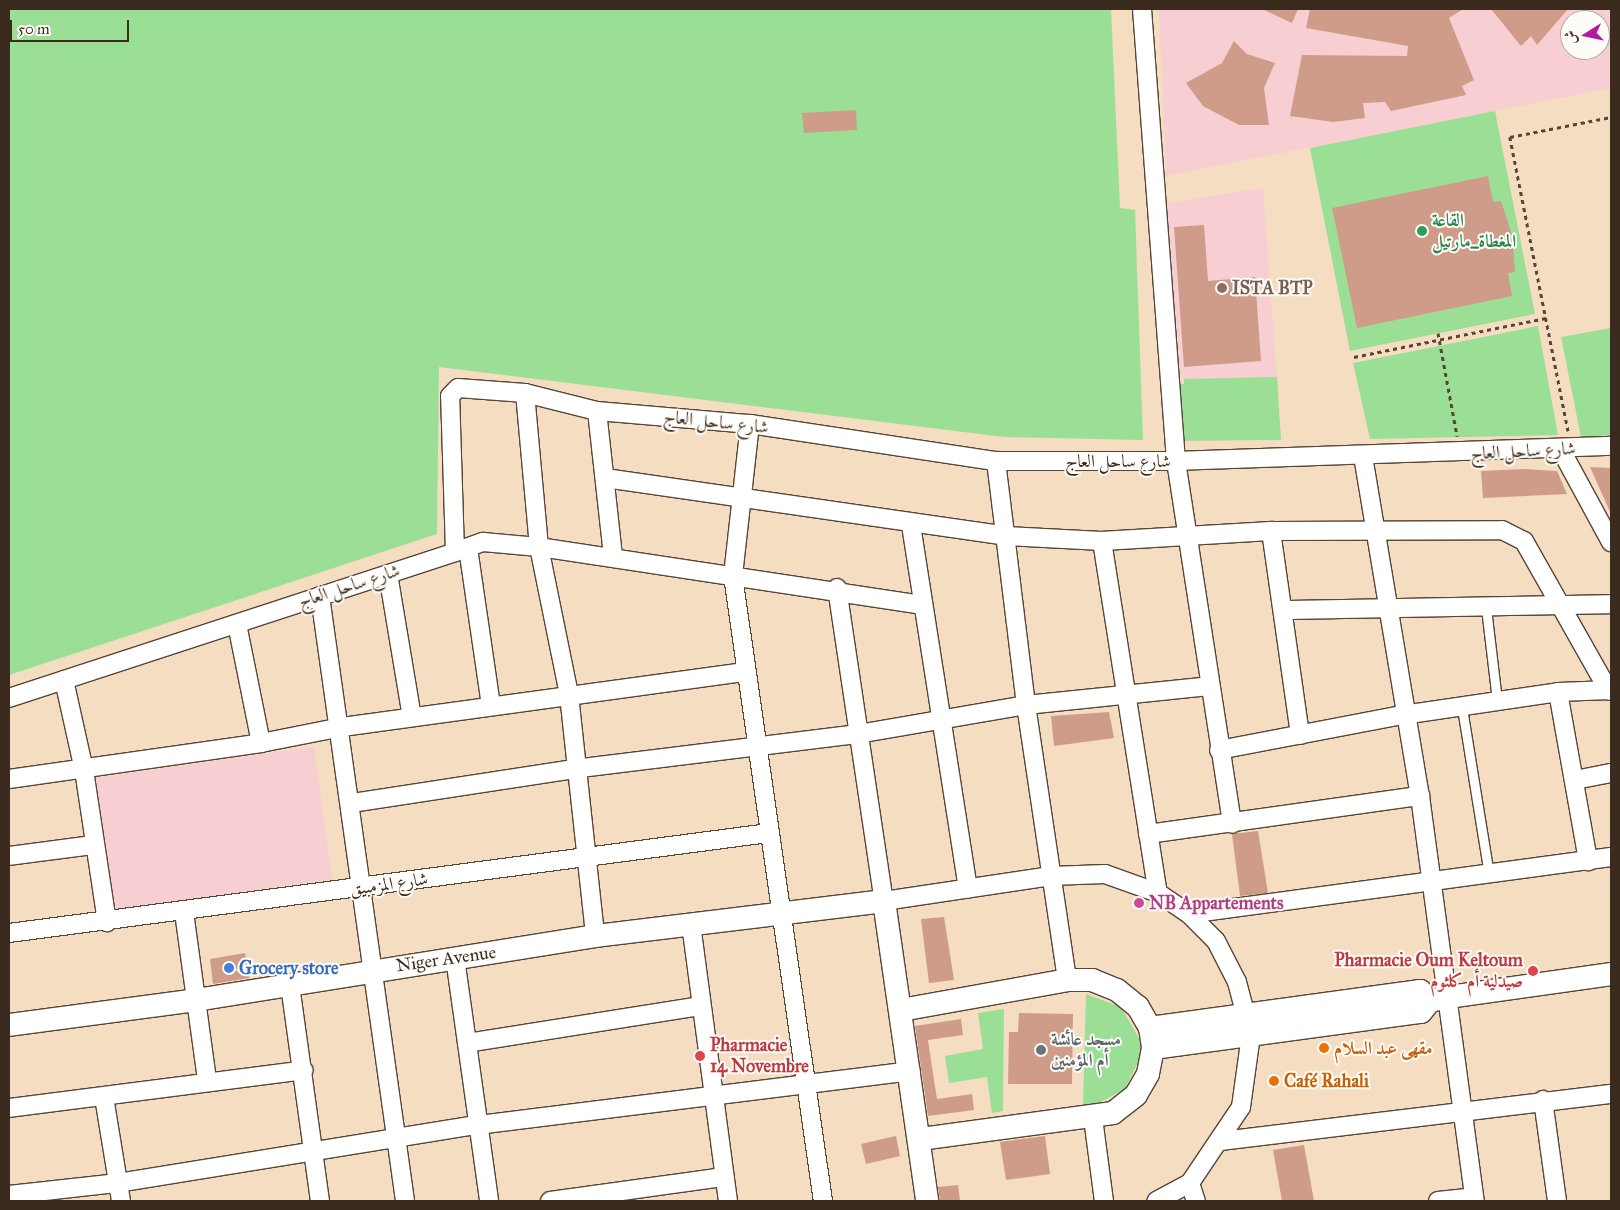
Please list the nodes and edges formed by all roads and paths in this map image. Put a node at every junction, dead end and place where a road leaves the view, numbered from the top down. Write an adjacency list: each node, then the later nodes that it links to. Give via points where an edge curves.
1 (1142, 9): 15 (street)
2 (1611, 117): 3 (path, via 1510,137)
3 (1546, 318): 5 (path); 11 (path)
4 (1438, 334): 5 (path)
5 (1439, 340): 6 (path); 12 (path)
6 (1354, 357)
7 (525, 393): 8 (street, شارع ساحل العاج); 25 (street); 26 (street, شارع ساحل العاج, via 458,388 450,396)
8 (597, 411): 9 (street, شارع ساحل العاج); 16 (street)
9 (750, 424): 14 (street, شارع ساحل العاج); 17 (street)
10 (1611, 446): 11 (street, شارع ساحل العاج)
11 (1566, 450): 12 (street, شارع ساحل العاج); 24 (street)
12 (1461, 454): 13 (street, شارع ساحل العاج)
13 (1363, 456): 15 (street, شارع ساحل العاج); 19 (street)
14 (996, 460): 15 (street, شارع ساحل العاج); 22 (street)
15 (1176, 462): 21 (street)
16 (605, 478): 17 (street); 27 (street)
17 (741, 496): 18 (street); 29 (street)
18 (911, 525): 22 (street); 33 (street)
19 (1376, 530): 20 (street); 34 (street, via 1515,533); 36 (street)
20 (1270, 531): 21 (street); 37 (street)
21 (1186, 534): 23 (street); 41 (street)
22 (1006, 536): 23 (street); 49 (street)
23 (1102, 541): 45 (street)
24 (1611, 542)
25 (539, 547): 26 (street, via 483,542); 27 (street); 44 (street)
26 (461, 550): 28 (street, شارع ساحل العاج); 48 (street)
27 (613, 556): 29 (street)
28 (388, 574): 31 (street, شارع ساحل العاج); 52 (street)
29 (733, 576): 30 (street); 39 (street)
30 (837, 588): 33 (street); 55 (street)
31 (320, 596): 38 (street, شارع ساحل العاج); 54 (street)
32 (1611, 604): 34 (street)
33 (924, 605): 53 (street)
34 (1559, 607): 35 (street); 42 (street)
35 (1486, 608): 36 (street); 47 (lane)
36 (1387, 609): 37 (street); 51 (street)
37 (1282, 610): 56 (street)
38 (237, 624): 40 (street, شارع ساحل العاج); 57 (street)
39 (745, 672): 44 (street); 58 (street)
40 (64, 680): 46 (street, شارع ساحل العاج); 61 (street)
41 (1209, 686): 45 (street); 59 (street)
42 (1610, 691): 43 (street)
43 (1558, 692): 47 (street); 64 (street)
44 (569, 695): 48 (street); 60 (street)
45 (1126, 695): 49 (street); 69 (street)
46 (9, 698)
47 (1497, 700): 50 (street)
48 (491, 705): 52 (street)
49 (1026, 705): 53 (street); 75 (street)
50 (1462, 708): 51 (street); 76 (lane)
51 (1403, 714): 56 (street); 65 (street)
52 (412, 717): 54 (street)
53 (940, 722): 55 (street); 79 (street)
54 (342, 727): 57 (street); 66 (street)
55 (858, 734): 58 (street); 81 (street)
56 (1300, 735): 59 (street)
57 (261, 743): 61 (street)
58 (756, 748): 60 (street); 68 (street)
59 (1219, 750): 67 (street)
60 (574, 769): 66 (street); 73 (street)
61 (84, 770): 63 (street); 70 (street)
62 (1611, 773): 64 (street)
63 (9, 779)
64 (1575, 780): 74 (street)
65 (1420, 796): 67 (street); 77 (street)
66 (352, 803): 78 (street)
67 (1232, 824): 69 (street)
68 (769, 833): 73 (street, شارع المزمبيق); 83 (street)
69 (1148, 834): 80 (street)
70 (93, 845): 71 (street); 85 (street)
71 (9, 856)
72 (1611, 857): 74 (street)
73 (585, 858): 78 (street, شارع المزمبيق); 88 (street)
74 (1588, 861): 76 (street)
75 (1052, 876): 79 (street); 80 (street, via 1105,874); 92 (street)
76 (1490, 876): 77 (street)
77 (1432, 884): 84 (street); 94 (street)
78 (363, 887): 82 (street, شارع المزمبيق); 90 (street)
79 (968, 889): 81 (street)
80 (1158, 893): 84 (street)
81 (884, 902): 83 (street, Niger Avenue); 97 (street)
82 (184, 912): 85 (street, شارع المزمبيق); 95 (street)
83 (781, 914): 86 (street, Niger Avenue); 105 (street)
84 (1189, 914): 99 (street, via 1216,941 1238,982)
85 (107, 922): 87 (street, شارع المزمبيق)
86 (691, 924): 88 (street, Niger Avenue); 96 (street)
87 (9, 933)
88 (595, 936): 89 (street, Niger Avenue)
89 (455, 958): 90 (street, Niger Avenue); 101 (street)
90 (374, 970): 93 (street, Niger Avenue); 114 (street)
91 (1611, 974): 94 (street)
92 (1067, 980): 97 (street); 100 (street, via 1092,980 1117,990 1138,1007)
93 (290, 985): 95 (street, Niger Avenue); 102 (street)
94 (1439, 999): 99 (street, via 1421,1012); 111 (street)
95 (196, 1000): 98 (street, Niger Avenue); 104 (street)
96 (700, 1006): 101 (street); 107 (street)
97 (902, 1010): 103 (street)
98 (9, 1025)
99 (1250, 1026): 100 (street); 116 (street, via 1241,1107)
100 (1152, 1038): 112 (street, via 1148,1074 1136,1095 1112,1113)
101 (467, 1043): 113 (street)
102 (304, 1070): 104 (street); 117 (street)
103 (911, 1070): 105 (street); 115 (street)
104 (207, 1081): 108 (street)
105 (806, 1084): 107 (street); 129 (street)
106 (1611, 1094): 109 (street)
107 (712, 1095): 113 (street); 118 (street)
108 (104, 1097): 110 (street); 119 (street)
109 (1543, 1100): 111 (street); 135 (street)
110 (9, 1108)
111 (1462, 1110): 116 (street); 122 (street)
112 (1093, 1118): 115 (street); 131 (street)
113 (478, 1125): 114 (street); 126 (street)
114 (397, 1138): 117 (street); 125 (street)
115 (920, 1139): 130 (street)
116 (1221, 1141): 120 (street)
117 (313, 1153): 119 (street); 124 (street)
118 (724, 1177): 127 (street); 128 (street)
119 (118, 1183): 121 (street); 123 (street)
120 (1190, 1183): 132 (street); 133 (street)
121 (9, 1195)
122 (1475, 1199): 134 (street)
123 (121, 1201)
124 (320, 1201)
125 (406, 1201)
126 (489, 1201)
127 (550, 1201)
128 (728, 1201)
129 (823, 1201)
130 (927, 1201)
131 (1104, 1201)
132 (1156, 1201)
133 (1196, 1201)
134 (1438, 1201)
135 (1557, 1201)

